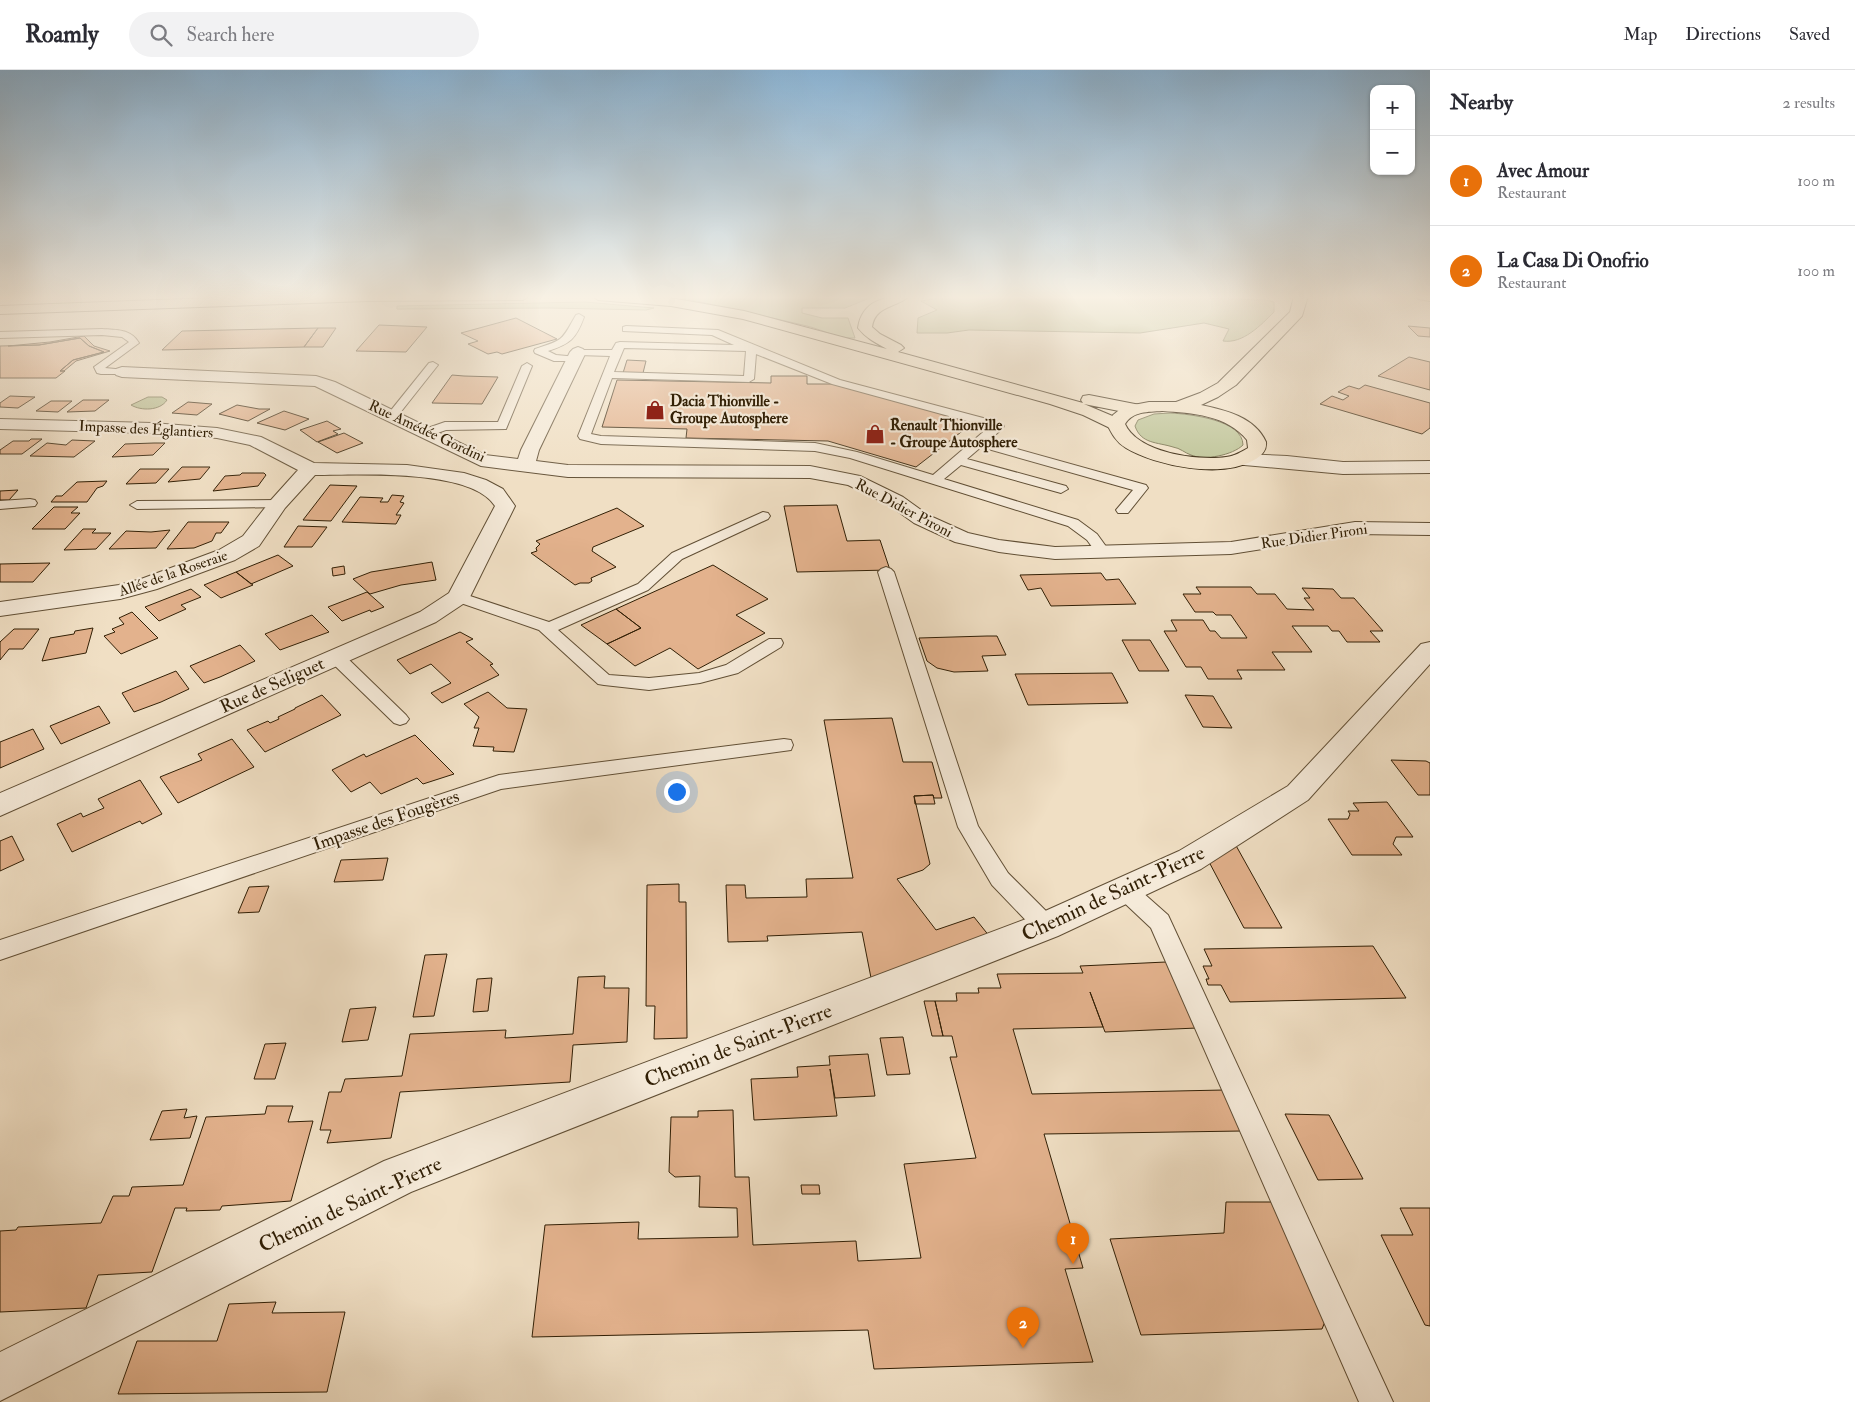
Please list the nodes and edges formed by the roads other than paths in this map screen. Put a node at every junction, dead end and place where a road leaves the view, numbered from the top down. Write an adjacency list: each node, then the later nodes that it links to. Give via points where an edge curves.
1 (112, 358): 15 (lane, via 99,366 102,371)
2 (575, 358): 27 (street, via 530,450)
3 (614, 358): 16 (lane)
4 (667, 358): 13 (lane)
5 (709, 358): 14 (lane)
6 (751, 358): 14 (lane, via 750,379)
7 (776, 358): 24 (lane, via 836,382 998,426)
8 (905, 358): 21 (main road, via 1056,400)
9 (934, 358): 18 (main road, via 1027,385)
10 (1254, 358): 17 (main road, via 1218,392)
11 (433, 364): 19 (lane)
12 (527, 366): 22 (lane, via 502,426 445,426)
13 (664, 369): 14 (lane); 16 (lane)
14 (708, 370)
15 (122, 372): 19 (street, Rue Amédée Gordini, via 316,381)
16 (608, 375): 31 (lane, via 584,436 601,440 815,447)
17 (1178, 407): 18 (main road); 23 (main road, via 1216,414 1235,412)
18 (1134, 409): 21 (main road, via 1118,418)
19 (392, 416): 22 (street, Rue Amédée Gordini)
20 (0, 424): 30 (street, Impasse des Églantiers, via 217,432 255,441)
21 (1116, 424): 26 (main road, via 1120,434 1132,443 1172,459 1221,463)
22 (426, 433): 27 (street, Rue Amédée Gordini, via 481,460)
23 (1256, 439): 26 (main road, via 1256,451); 29 (street, via 1304,454)
24 (979, 442): 25 (lane); 37 (lane, via 1141,488)
25 (958, 460): 31 (lane); 32 (lane)
26 (1240, 460): 29 (street)
27 (526, 465): 40 (street, Rue Didier Pironi, via 568,471 810,472 853,480 962,538 1055,553)
28 (1430, 467): 29 (street)
29 (1373, 468)
30 (310, 469): 34 (street, Allée de la Roseraie); 42 (street, Rue de Seliguet, via 436,472 468,480 497,494 505,506)
31 (934, 480): 40 (lane, via 1073,523 1092,537)
32 (1061, 489)
33 (30, 504): 36 (lane)
34 (278, 504): 35 (lane); 43 (street, Allée de la Roseraie, via 251,541 227,555 120,592)
35 (137, 505)
36 (0, 506)
37 (1123, 510)
38 (763, 516): 44 (lane, via 676,556 643,587 549,628)
39 (1430, 529): 40 (street, Rue Didier Pironi, via 1355,528 1231,548)
40 (1103, 552)
41 (886, 572): 52 (lane, via 968,827 1000,879)
42 (458, 597): 44 (lane); 47 (street, Rue de Seliguet, via 428,617)
43 (0, 609)
44 (544, 626): 45 (lane, via 604,680 640,683 700,678 732,669)
45 (775, 643)
46 (1430, 649): 51 (street, Chemin de Saint-Pierre, via 1298,793 1190,860)
47 (336, 657): 48 (lane); 50 (street, Rue de Seliguet)
48 (400, 719)
49 (784, 745): 53 (lane, Impasse des Fougères, via 499,782)
50 (0, 805)
51 (1125, 890): 52 (street, Chemin de Saint-Pierre); 55 (lane, via 1160,922)
52 (1046, 926): 54 (street, Chemin de Saint-Pierre, via 399,1176)
53 (0, 950)
54 (0, 1378)
55 (1376, 1402)

